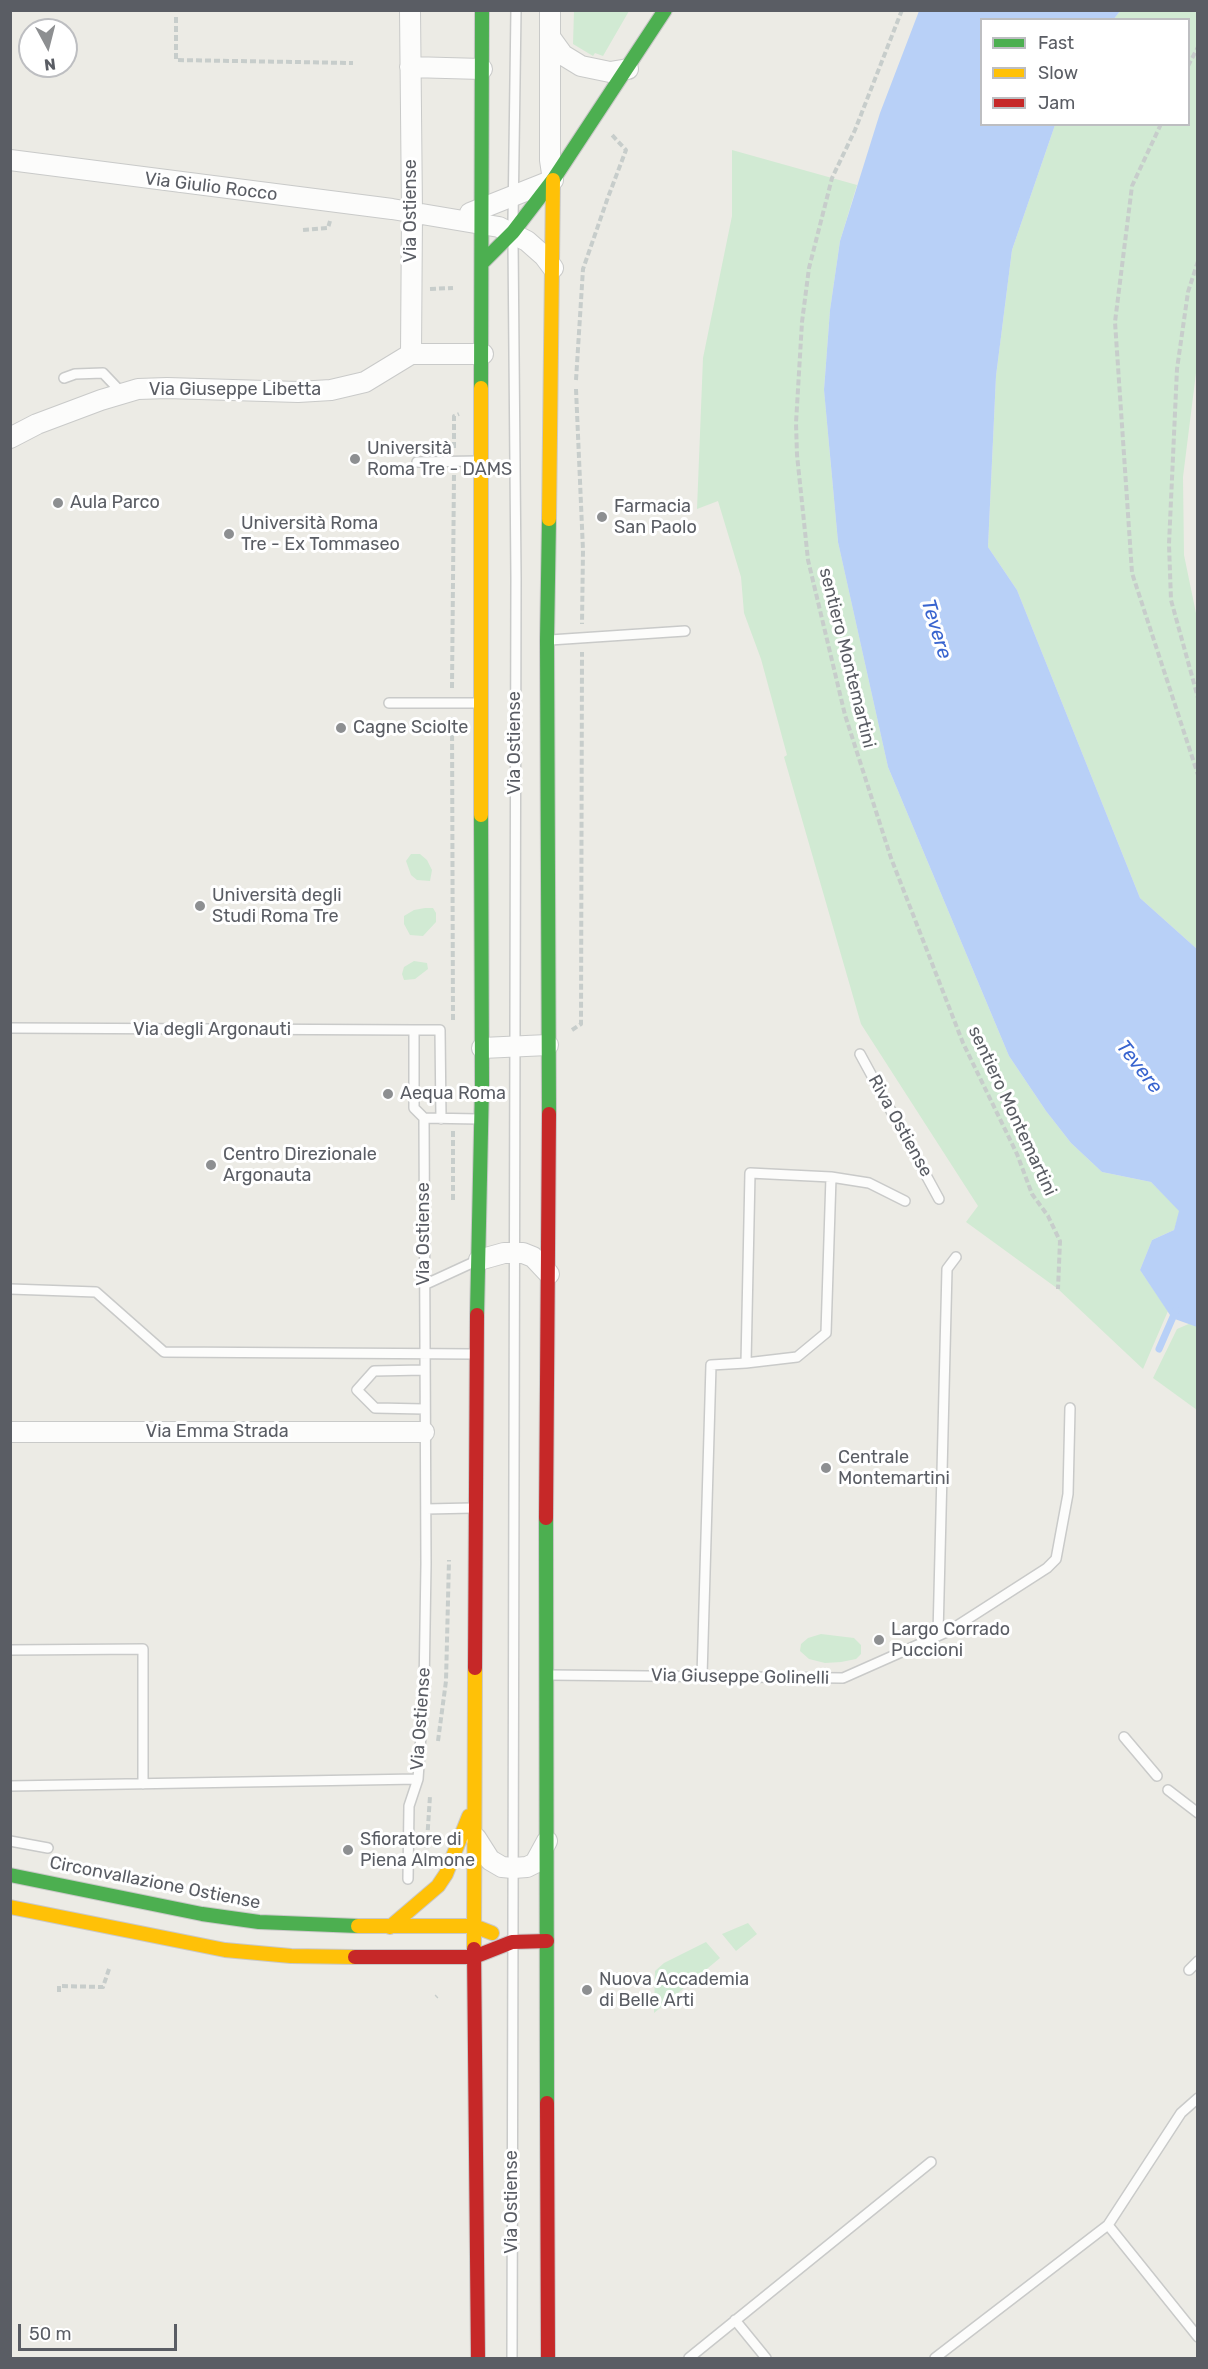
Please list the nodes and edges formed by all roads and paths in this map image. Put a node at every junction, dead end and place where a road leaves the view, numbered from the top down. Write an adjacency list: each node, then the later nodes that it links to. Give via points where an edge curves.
1 (410, 10): 12 (street, Via Ostiense)
2 (483, 10): 13 (main road, Via Ostiense)
3 (516, 10): 19 (lane, Via Ostiense)
4 (550, 10): 8 (street, Via Ostiense)
5 (665, 10): 14 (main road)
6 (902, 10): 66 (path, sentiero Montemartini, via 832,178 808,268 796,423 808,560 845,716 891,858 963,1043 1032,1194 1060,1240)
7 (176, 17): 11 (path, via 176,60)
8 (549, 37): 14 (street, via 563,55 581,66 610,72); 18 (street, Via Ostiense)
9 (1197, 47): 10 (path)
10 (1190, 62)
11 (353, 63)
12 (410, 67): 13 (street); 20 (street, Via Ostiense)
13 (482, 69): 21 (main road, Via Ostiense)
14 (628, 69): 18 (main road)
15 (1160, 126): 43 (path, via 1132,186 1114,322 1132,573)
16 (618, 140): 30 (path, via 626,150 583,269)
17 (10, 160): 20 (street, Via Giulio Rocco)
18 (553, 180): 19 (street); 22 (main road); 25 (main road, Via Ostiense)
19 (514, 196): 21 (street); 22 (lane, Via Ostiense)
20 (412, 213): 21 (street, via 453,220); 26 (street, Via Ostiense)
21 (482, 217): 22 (street); 24 (main road, Via Ostiense)
22 (513, 232): 24 (main road); 25 (street, via 536,248); 48 (lane, Via Ostiense)
23 (1197, 261): 39 (path, via 1188,292 1177,369 1169,544 1171,600)
24 (482, 263): 27 (main road, Via Ostiense)
25 (552, 268): 38 (main road, Via Ostiense)
26 (411, 354): 27 (street); 31 (street, Via Giuseppe Libetta, via 371,380 343,389 298,392 167,387)
27 (483, 354): 33 (main road, Via Ostiense)
28 (64, 378): 31 (lane, via 103,373)
29 (570, 385): 30 (path)
30 (576, 385): 37 (path, via 583,550)
31 (122, 393): 32 (street, Via Giuseppe Libetta)
32 (10, 438)
33 (481, 461): 34 (lane); 41 (main road, Via Ostiense)
34 (417, 462)
35 (453, 577): 40 (path)
36 (685, 631): 37 (lane)
37 (582, 638): 38 (lane); 44 (path)
38 (548, 640): 49 (main road, Via Ostiense)
39 (1197, 698)
40 (452, 703): 41 (lane, Via Ostiense); 42 (lane, Via Ostiense); 45 (path)
41 (480, 703): 50 (main road, Via Ostiense)
42 (389, 704)
43 (1197, 775)
44 (581, 1024)
45 (453, 1027)
46 (10, 1028): 47 (lane, Via degli Argonauti)
47 (414, 1030): 52 (lane, Via Ostiense, via 414,1108); 53 (lane, Via degli Argonauti, via 440,1030)
48 (514, 1046): 49 (street); 50 (street); 60 (lane, Via Ostiense)
49 (548, 1046): 63 (main road, Via Ostiense)
50 (482, 1048): 55 (main road, Via Ostiense)
51 (860, 1054): 57 (lane, Riva Ostiense)
52 (423, 1118): 53 (lane); 64 (lane, Via Ostiense)
53 (441, 1119): 54 (lane)
54 (453, 1119): 55 (lane); 59 (path)
55 (481, 1119): 62 (main road, Via Ostiense)
56 (831, 1177): 58 (lane, via 869,1183); 69 (lane, via 826,1333 797,1357); 69 (lane, via 750,1173)
57 (939, 1199)
58 (905, 1201)
59 (453, 1209)
60 (513, 1253): 62 (street); 63 (street, via 533,1257); 97 (lane, Via Ostiense)
61 (956, 1257): 78 (lane, via 947,1269)
62 (478, 1260): 64 (lane); 68 (main road, Via Ostiense)
63 (549, 1274): 80 (main road, Via Ostiense)
64 (424, 1285): 67 (lane, Via Ostiense)
65 (10, 1289): 67 (lane, via 96,1292 164,1352)
66 (1058, 1289)
67 (424, 1354): 68 (lane); 70 (lane, Via Ostiense)
68 (476, 1354): 75 (main road, Via Ostiense)
69 (746, 1363): 81 (lane, via 711,1365)
70 (424, 1370): 72 (lane, Via Ostiense); 72 (lane, via 374,1371 357,1390 375,1408)
71 (1070, 1408): 78 (lane, Via Giuseppe Golinelli, via 1068,1494 1056,1559)
72 (424, 1409): 74 (lane, Via Ostiense)
73 (10, 1432): 74 (street, Via Emma Strada)
74 (424, 1432): 76 (lane, Via Ostiense)
75 (475, 1508): 76 (lane); 90 (main road, Via Ostiense)
76 (426, 1509): 85 (lane, Via Ostiense, via 424,1690)
77 (449, 1553): 83 (path, via 446,1681)
78 (939, 1635): 81 (lane, Via Giuseppe Golinelli, via 843,1678)
79 (10, 1650): 86 (lane, via 143,1649)
80 (546, 1675): 81 (lane, Via Giuseppe Golinelli); 93 (main road, Via Ostiense)
81 (702, 1676)
82 (1124, 1737): 84 (lane)
83 (436, 1749)
84 (1157, 1776)
85 (418, 1779): 86 (lane, Via Ostiense); 99 (lane, via 409,1806)
86 (143, 1784): 87 (lane, Via Ostiense)
87 (10, 1785)
88 (1168, 1790): 91 (lane)
89 (430, 1794): 96 (path)
90 (475, 1798): 92 (main road, Via Ostiense); 102 (main road, via 446,1874 427,1897)
91 (1197, 1813)
92 (476, 1838): 97 (street, via 490,1860); 101 (main road, Via Ostiense)
93 (548, 1839): 97 (street, via 535,1863); 103 (main road, Via Ostiense)
94 (10, 1841): 95 (lane)
95 (48, 1848)
96 (425, 1862)
97 (513, 1868): 104 (lane, Via Ostiense)
98 (10, 1875): 102 (main road, Circonvallazione Ostiense, via 219,1916 296,1924)
99 (408, 1879)
100 (10, 1907): 105 (main road, via 244,1952 324,1957)
101 (474, 1926): 102 (main road, Circonvallazione Ostiense); 104 (main road); 105 (main road, Via Ostiense)
102 (390, 1927)
103 (547, 1941): 104 (main road); 117 (main road, Via Ostiense)
104 (512, 1942): 105 (main road); 116 (lane, Via Ostiense)
105 (474, 1957): 115 (main road, Via Ostiense)
106 (1197, 1960): 108 (lane)
107 (109, 1969): 109 (path, via 103,1987 59,1986)
108 (1189, 1970)
109 (59, 1992)
110 (1197, 2098): 112 (lane, via 1181,2113)
111 (931, 2162): 113 (lane)
112 (1108, 2225): 114 (lane); 120 (lane)
113 (735, 2320): 118 (lane); 119 (lane)
114 (1197, 2337)
115 (478, 2358)
116 (512, 2358)
117 (548, 2358)
118 (689, 2358)
119 (766, 2358)
120 (935, 2358)

